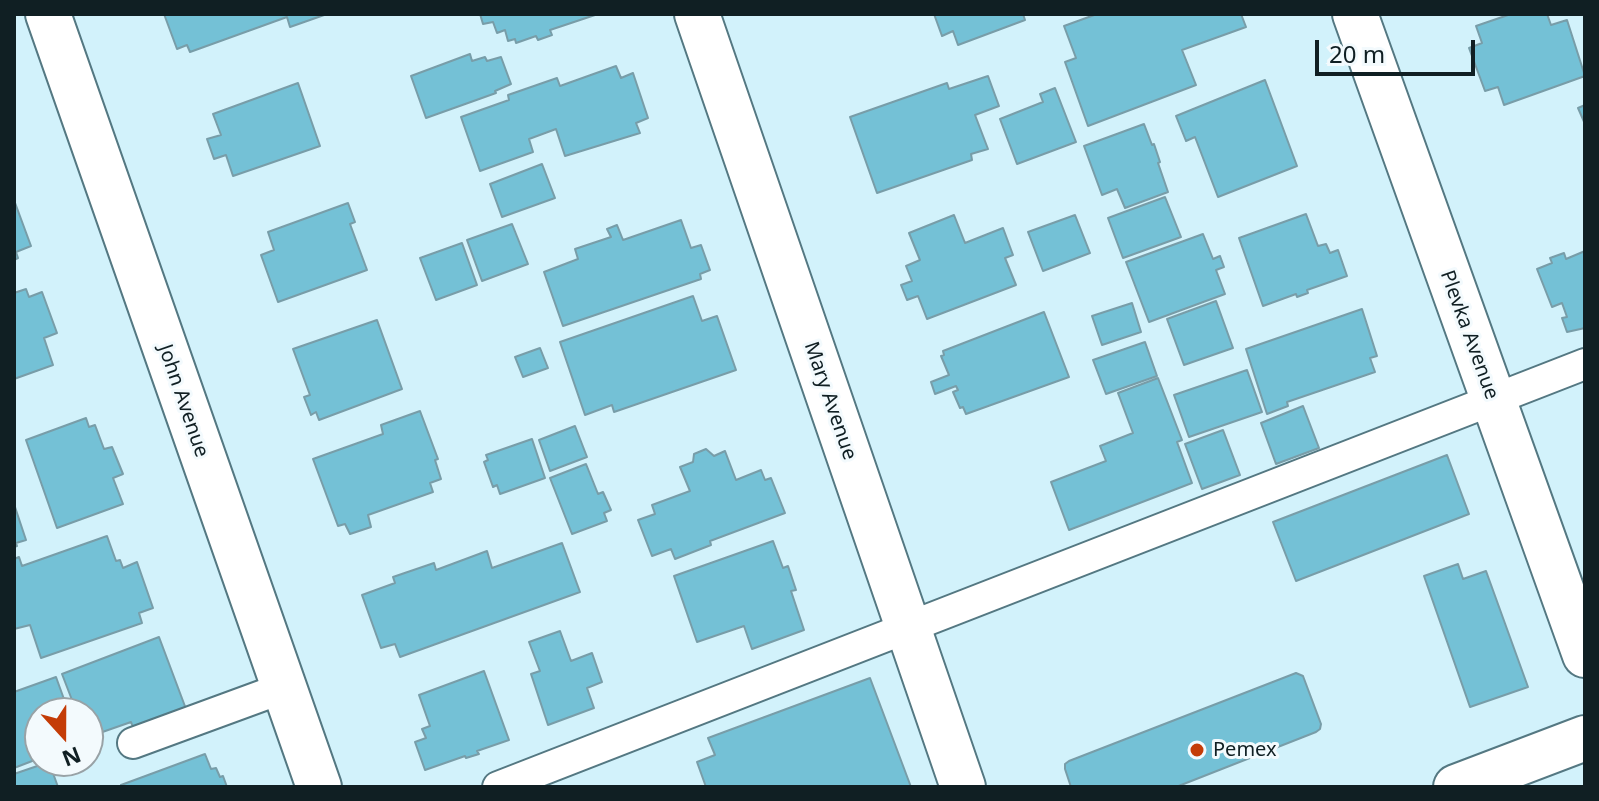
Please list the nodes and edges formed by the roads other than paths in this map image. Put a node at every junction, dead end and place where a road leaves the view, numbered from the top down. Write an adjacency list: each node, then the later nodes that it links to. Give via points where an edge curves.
1 (48, 14): 8 (street, John Avenue)
2 (697, 14): 6 (street, Mary Avenue)
3 (1355, 14): 5 (street, Plevka Avenue)
4 (1585, 364): 5 (lane)
5 (1492, 400): 6 (lane); 7 (street, Plevka Avenue)
6 (908, 629): 12 (lane); 13 (street, Mary Avenue)
7 (1585, 655)
8 (283, 688): 10 (lane); 11 (street, John Avenue)
9 (1585, 738): 14 (street)
10 (133, 743)
11 (319, 787)
12 (498, 787)
13 (963, 787)
14 (1456, 787)

